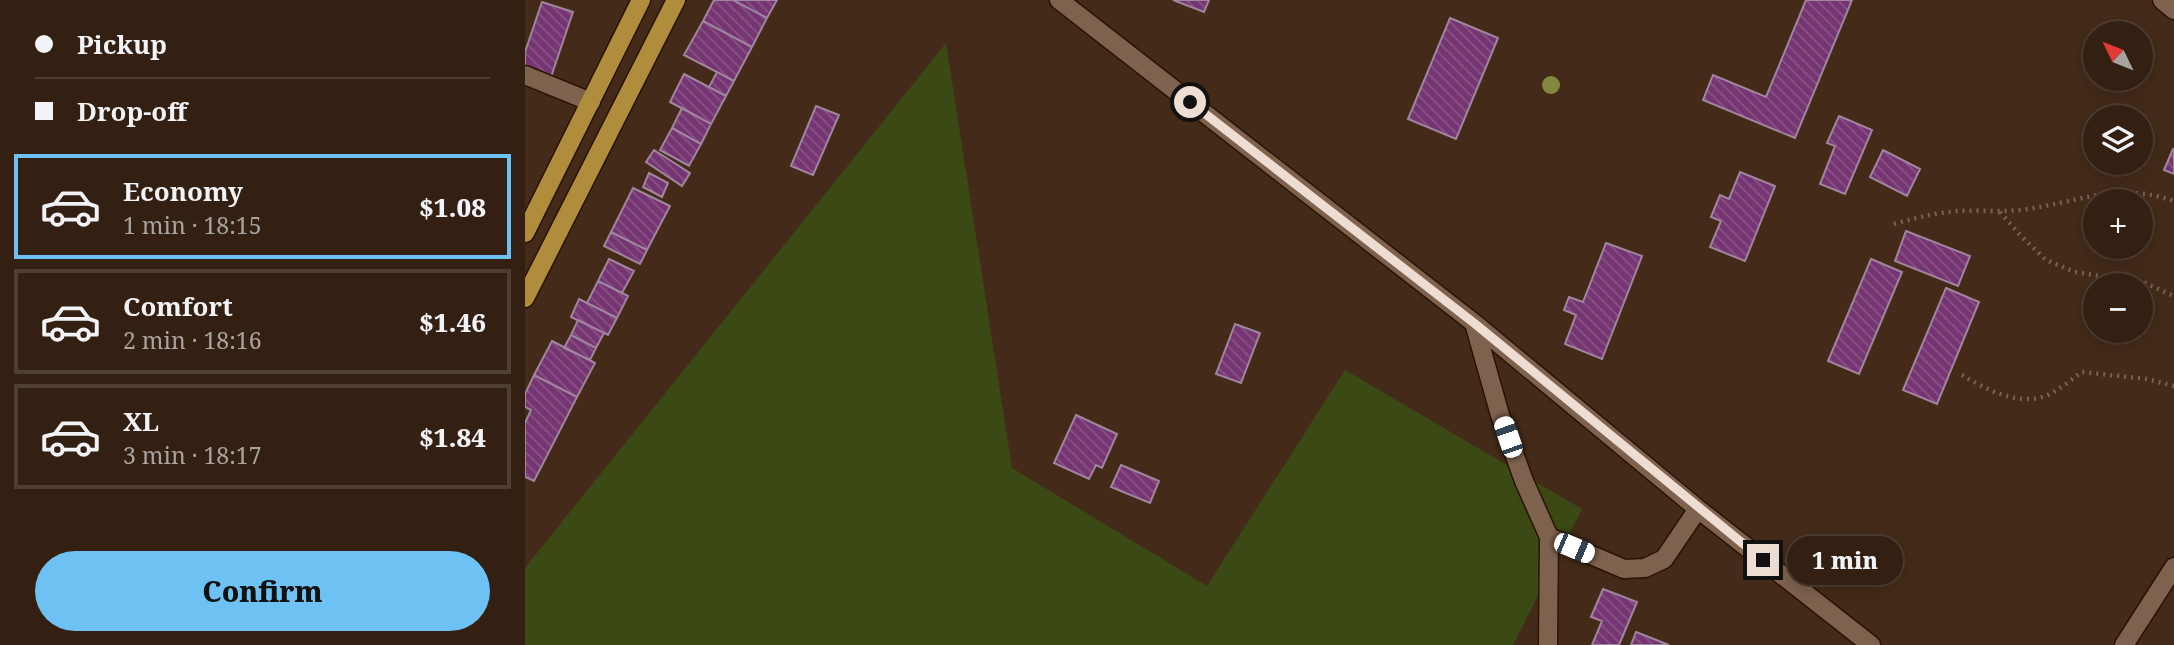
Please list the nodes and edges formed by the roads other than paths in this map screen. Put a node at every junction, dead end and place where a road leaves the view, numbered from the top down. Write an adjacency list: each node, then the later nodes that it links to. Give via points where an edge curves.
1 (641, 0): 6 (main road)
2 (676, 0): 7 (main road)
3 (1059, 0): 12 (street)
4 (2162, 0): 5 (street)
5 (2174, 10)
6 (625, 33): 7 (main road); 9 (main road)
7 (653, 45): 11 (main road)
8 (525, 75): 9 (street)
9 (590, 102): 10 (main road)
10 (525, 233)
11 (525, 298)
12 (1474, 323): 13 (street); 14 (street, via 1505,428)
13 (1699, 509): 14 (street, via 1664,559 1645,568 1624,569); 17 (street)
14 (1549, 537): 16 (street)
15 (2174, 567): 18 (street)
16 (1548, 645)
17 (1871, 645)
18 (2124, 645)

